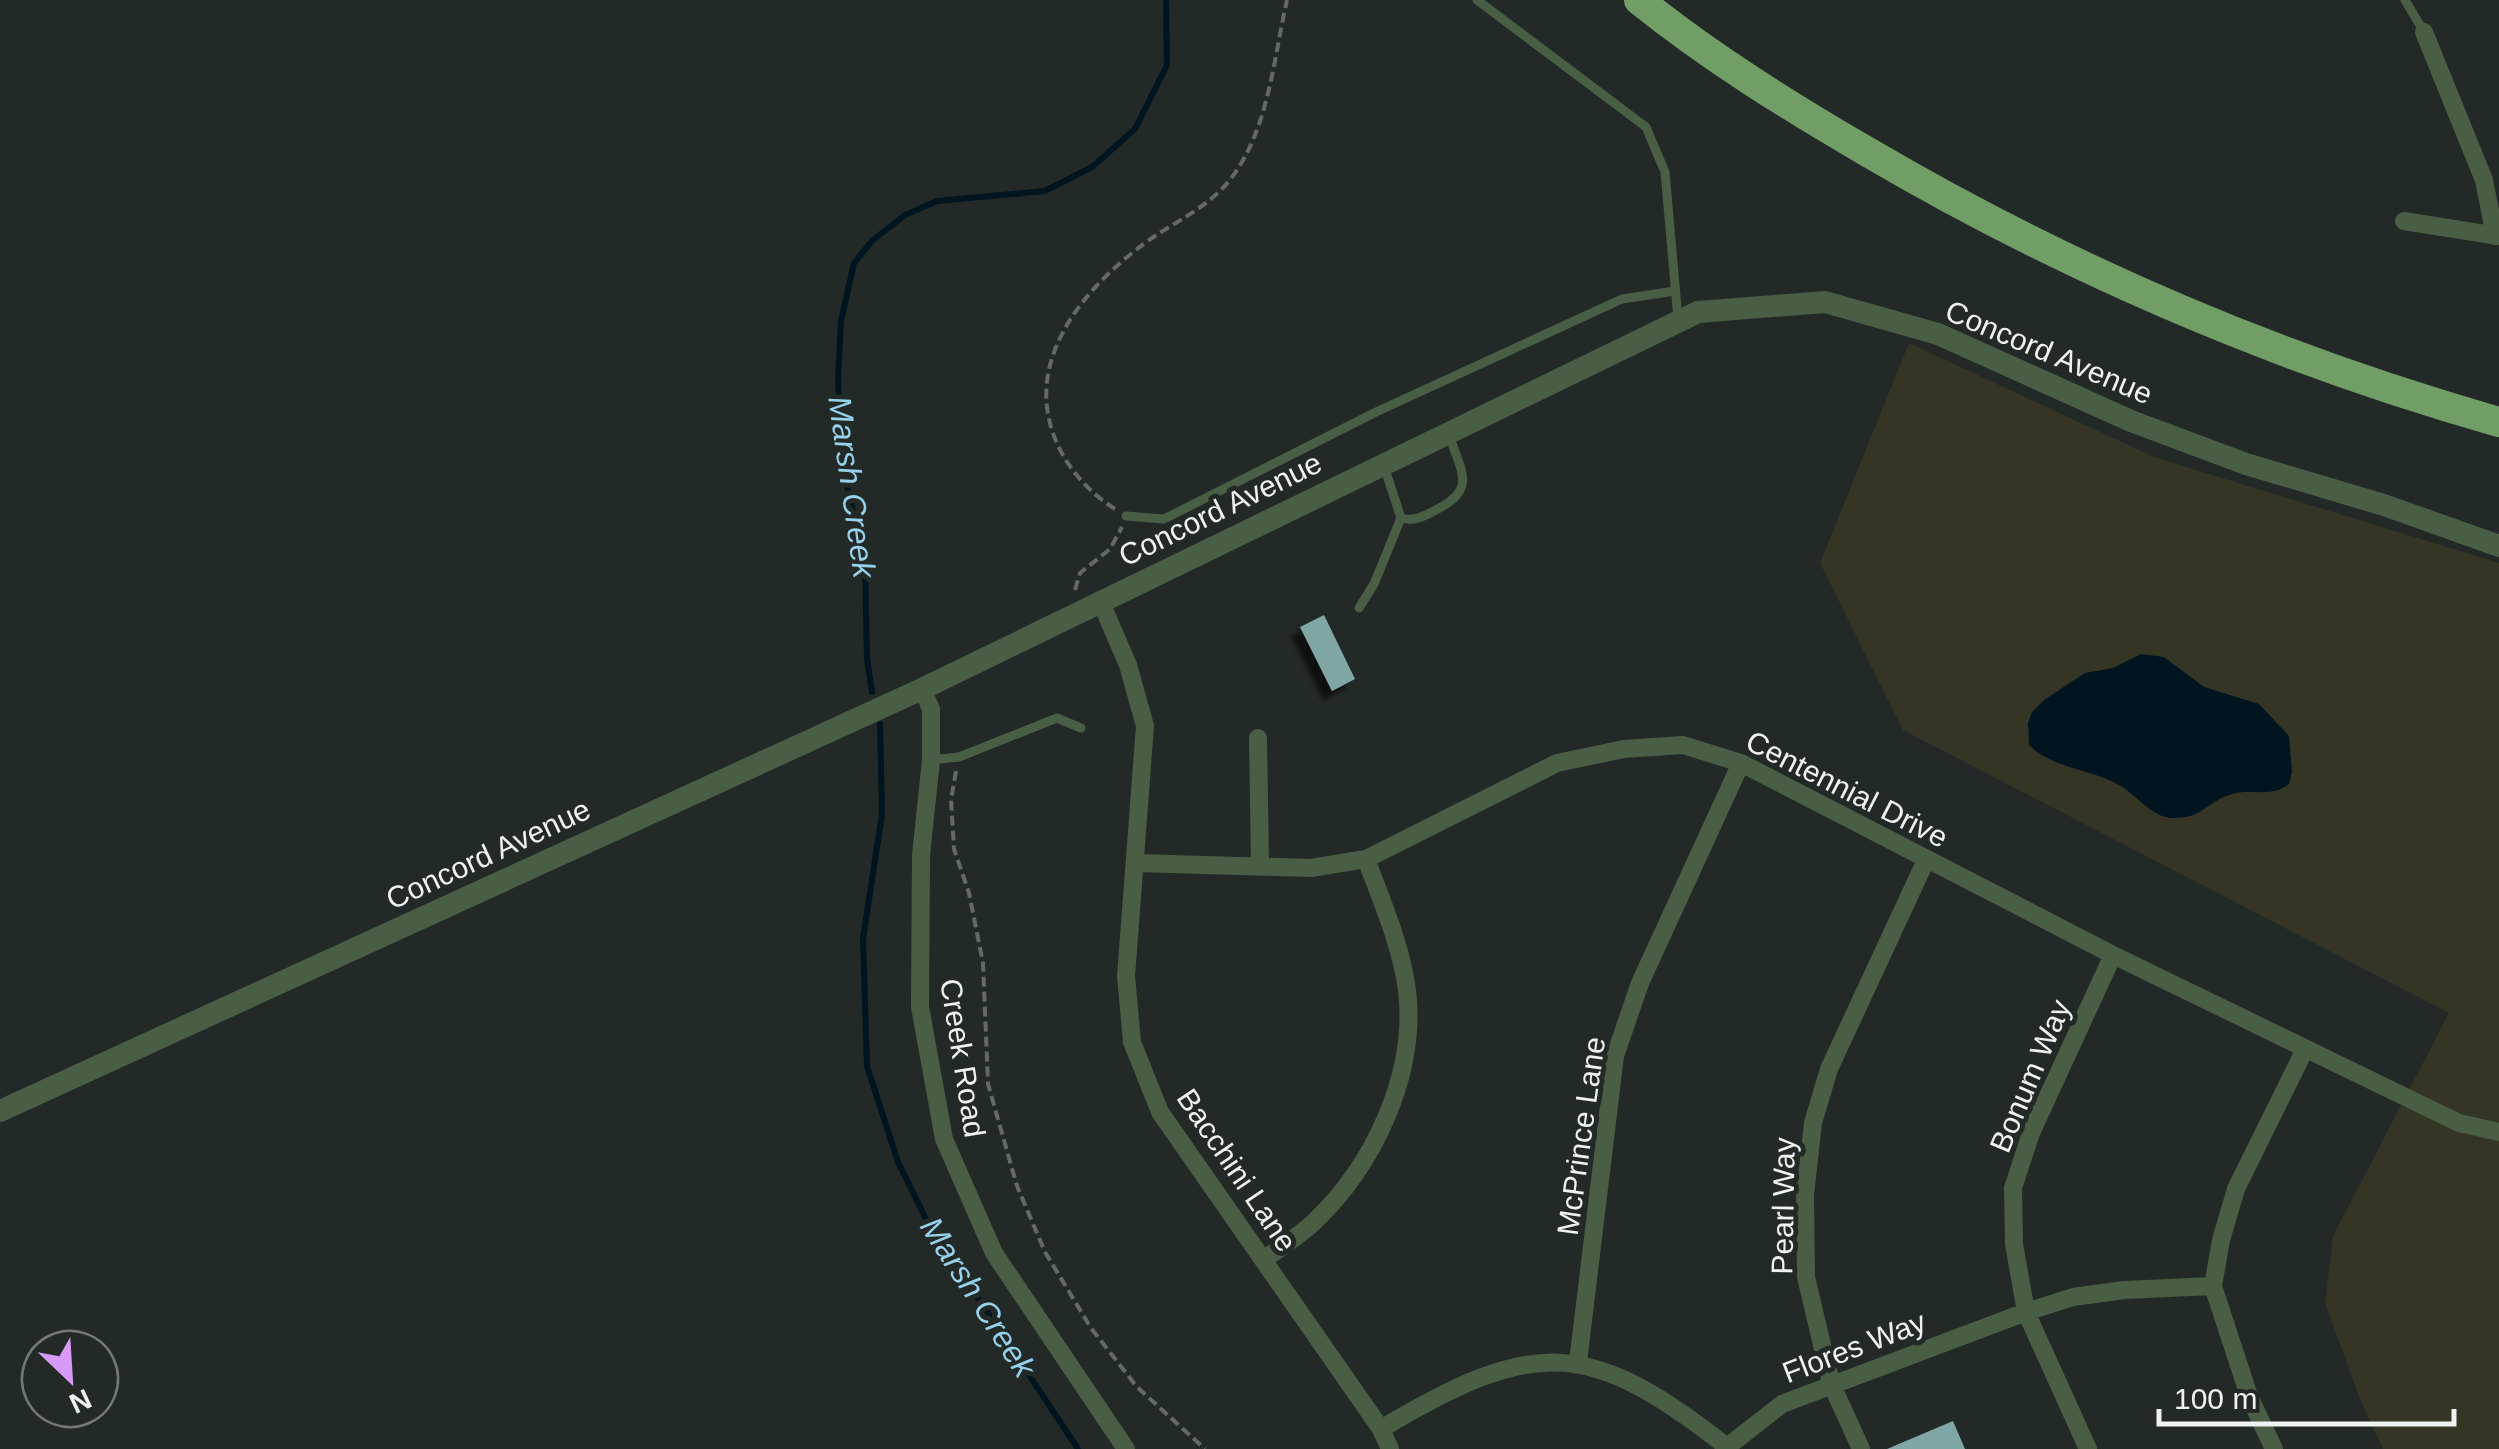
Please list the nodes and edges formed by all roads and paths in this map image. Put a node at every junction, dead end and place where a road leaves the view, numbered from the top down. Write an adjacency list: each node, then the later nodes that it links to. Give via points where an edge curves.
1 (1287, 0): 13 (path, via 1259,132 1230,180 1093,290 1063,329 1048,364 1044,387 1056,446 1102,502)
2 (1478, 0): 8 (lane, via 1646,126 1664,172)
3 (1638, 0): 10 (highway, via 1789,106 1960,207 2149,298 2344,374)
4 (2405, 0): 5 (lane)
5 (2424, 32): 7 (street, via 2484,180)
6 (2404, 221): 7 (street)
7 (2497, 236)
8 (1676, 291): 9 (lane); 13 (lane, via 1622,299 1164,519)
9 (1678, 321): 11 (street, Concord Avenue); 15 (street, Concord Avenue, via 1698,312 1825,302 1938,334 2246,464)
10 (2499, 422)
11 (1448, 432): 12 (street, Concord Avenue); 14 (lane, via 1462,492 1425,516)
12 (1384, 464): 14 (lane); 17 (street, Concord Avenue)
13 (1126, 516): 16 (path, via 1110,549 1080,573)
14 (1402, 518): 18 (lane)
15 (2499, 546)
16 (1074, 592)
17 (1100, 600): 19 (street, Concord Avenue); 27 (street, Bacchini Lane, via 1145,726)
18 (1359, 608)
19 (922, 689): 23 (street, Creek Road, via 931,709); 31 (street, Concord Avenue)
20 (1081, 728): 22 (lane, via 1057,718)
21 (1258, 738): 28 (street)
22 (959, 758): 23 (lane); 40 (path, via 951,800 954,849 983,963 988,1084 1017,1186 1045,1252 1090,1328 1136,1386)
23 (931, 760): 39 (street, Creek Road, via 921,855 920,1008 944,1139 994,1252)
24 (1740, 762): 25 (street, Centennial Drive, via 1683,745 1556,763); 26 (street, Centennial Drive); 36 (street, McPrince Lane, via 1614,1056)
25 (1366, 860): 28 (street, Centennial Drive, via 1311,868); 33 (street, via 1395,938 1409,1042 1378,1137 1352,1181 1312,1224)
26 (1926, 860): 29 (street, Centennial Drive); 37 (street, Pearl Way, via 1829,1068 1812,1122 1804,1195 1806,1277)
27 (1137, 863): 28 (street, Centennial Drive); 33 (street, Bacchini Lane, via 1126,976 1132,1042 1160,1112)
28 (1260, 865)
29 (2113, 955): 30 (street, Centennial Drive); 35 (street, Bonum Way, via 2031,1133 2013,1188)
30 (2305, 1048): 32 (street, Centennial Drive, via 2458,1124); 34 (street, via 2236,1189)
31 (0, 1111)
32 (2499, 1132)
33 (1265, 1258): 38 (street, Bacchini Lane)
34 (2213, 1286): 35 (street, Flores Way, via 2073,1297); 44 (street)
35 (2026, 1312): 37 (street, Flores Way); 43 (street, Bonum Way)
36 (1578, 1362): 37 (street, Flores Way, via 1678,1408 1727,1446 1782,1404); 38 (street, Flores Way, via 1527,1363 1481,1375)
37 (1831, 1383): 42 (street, Pearl Way)
38 (1381, 1429): 41 (street, Bacchini Lane)
39 (1126, 1449)
40 (1204, 1449)
41 (1390, 1449)
42 (1861, 1449)
43 (2088, 1449)
44 (2274, 1449)

